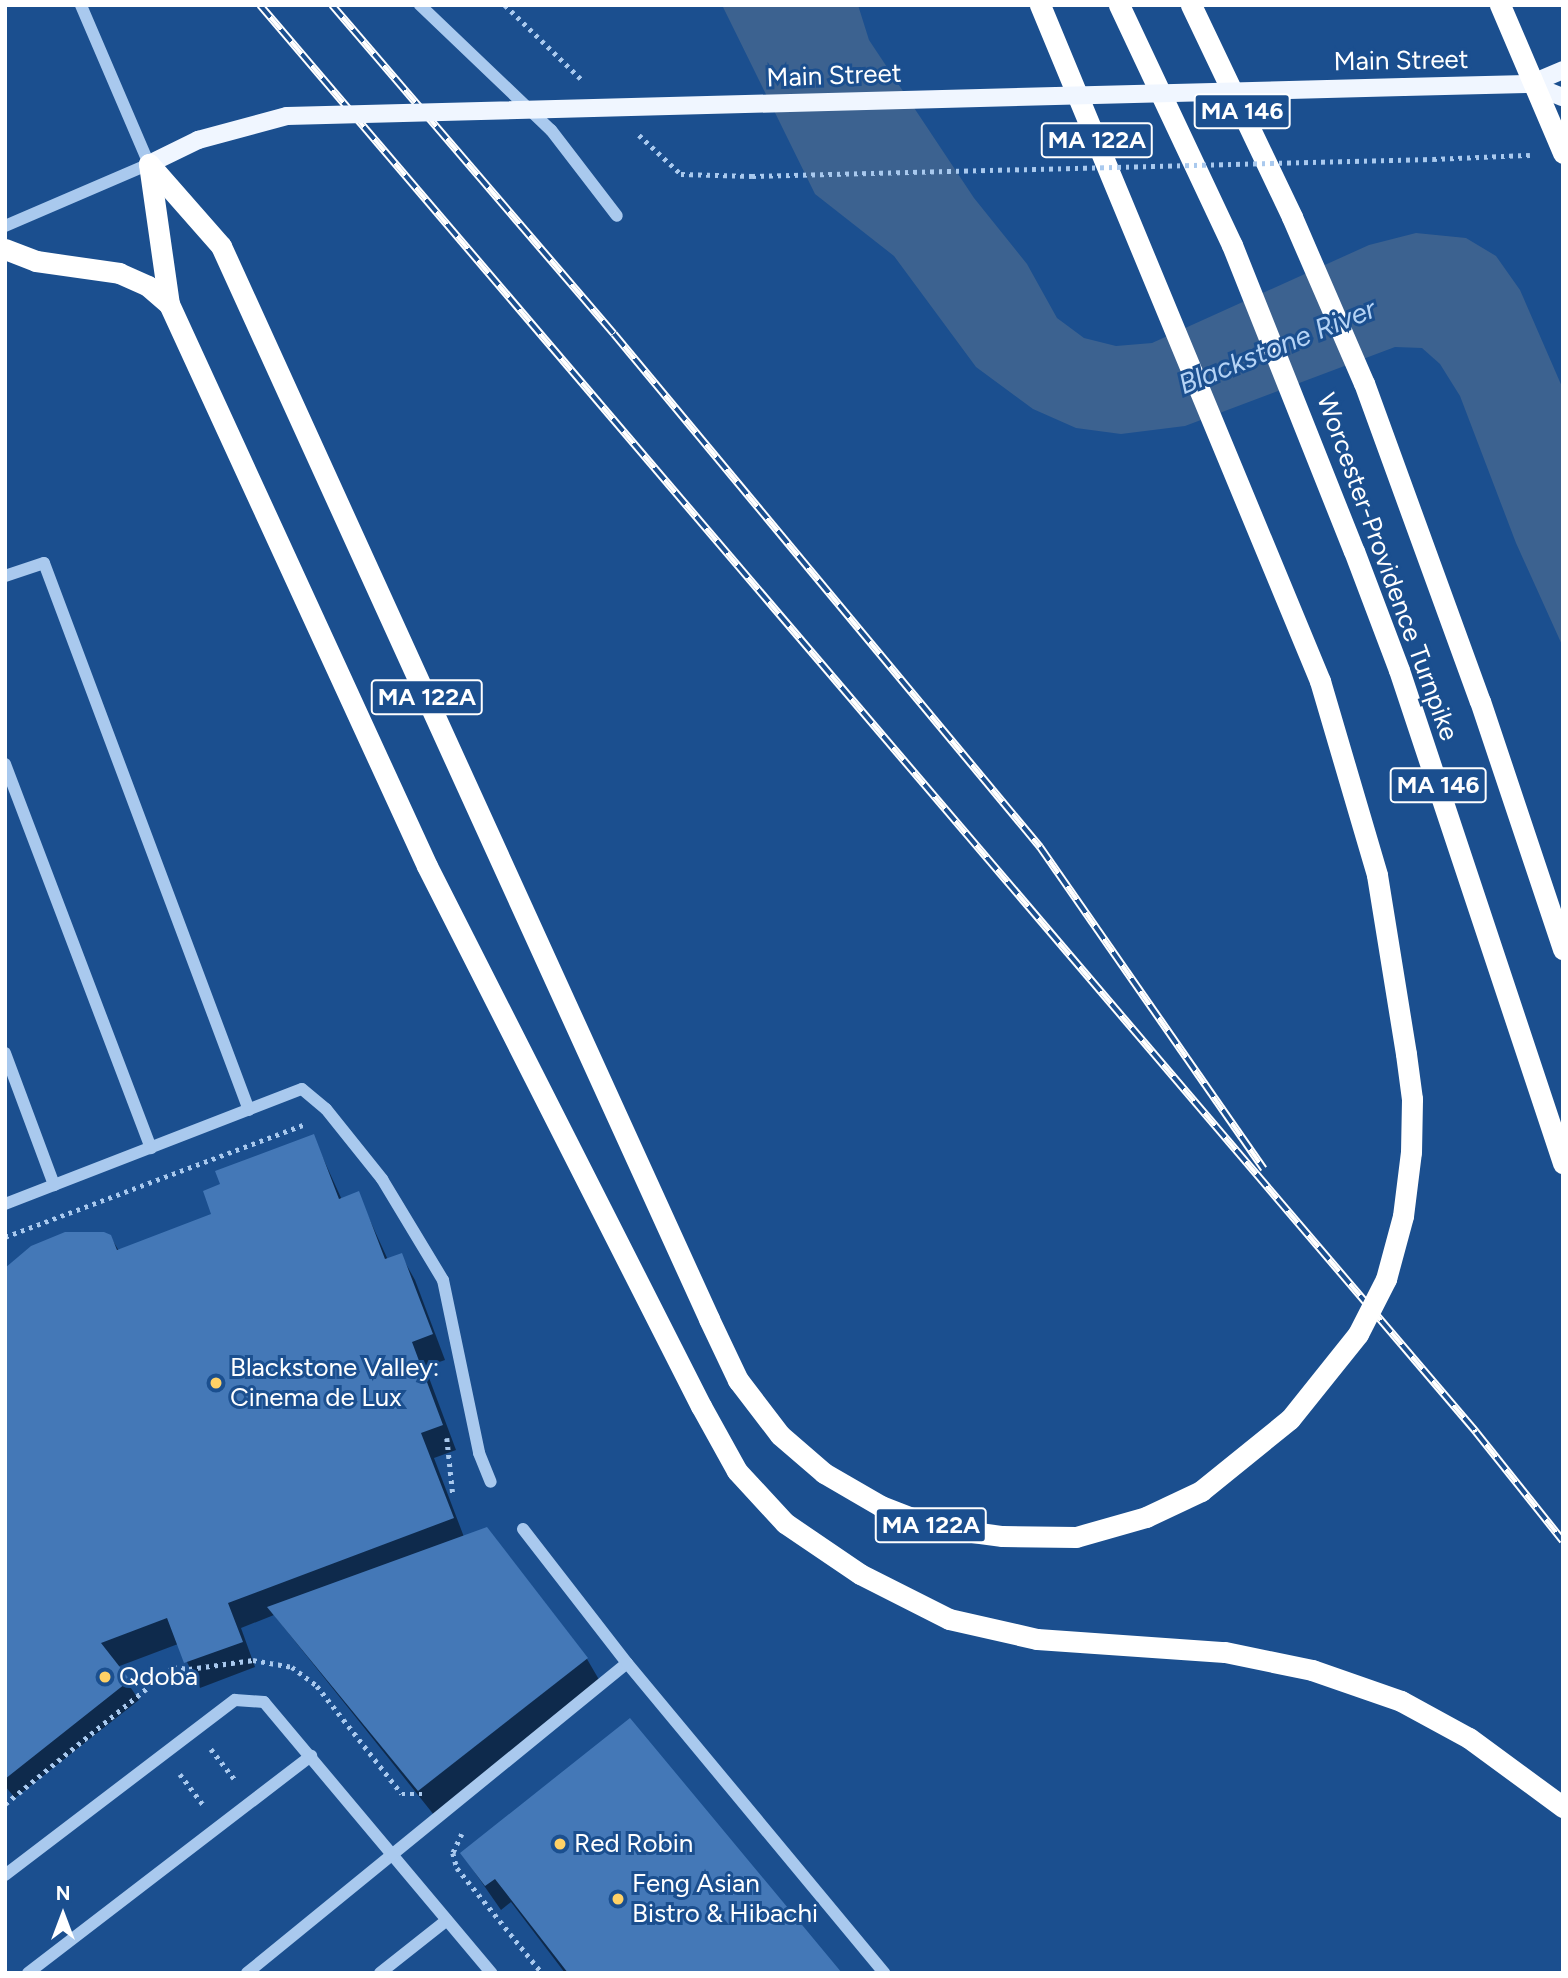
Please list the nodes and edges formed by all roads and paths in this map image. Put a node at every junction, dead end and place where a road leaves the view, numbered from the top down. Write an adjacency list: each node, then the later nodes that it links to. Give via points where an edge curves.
1 (81, 5): 12 (street)
2 (420, 5): 14 (street, via 551,130)
3 (1040, 5): 12 (highway, MA 122A, bridge, via 1320,681 1377,874 1412,1099 1403,1216 1386,1279 1358,1334 1290,1419 1202,1491 1146,1517 1076,1537 1002,1536 935,1527 881,1506 836,1480 780,1435 738,1380 221,246)
4 (1119, 5): 25 (highway, Worcester-Providence Turnpike / MA 146, via 1232,245 1300,411 1399,670)
5 (1191, 5): 20 (highway, Worcester-Providence Turnpike / MA 146, via 1292,217 1364,383 1480,701)
6 (1500, 5): 8 (highway)
7 (1563, 70): 8 (main road, Main Street / MA 122A)
8 (1530, 84): 9 (main road, Main Street / MA 122A); 10 (highway); 12 (main road, Main Street / MA 122A, bridge, via 287,116 198,140)
9 (1563, 97)
10 (1563, 153)
11 (1541, 154): 13 (path, bridge)
12 (149, 164): 15 (street); 17 (highway)
13 (752, 176)
14 (617, 216)
15 (5, 226)
16 (5, 249): 17 (highway, via 36,261 119,274 148,286)
17 (169, 303): 38 (highway, via 439,890 701,1406 737,1471 785,1523 860,1574 949,1619 1037,1639 1225,1652 1312,1670 1401,1701 1469,1738)
18 (5, 576): 22 (street, via 44,563)
19 (5, 764): 24 (street)
20 (1563, 949)
21 (5, 1053): 26 (street)
22 (249, 1110): 24 (street); 30 (street, via 302,1089 351,1140 416,1232 443,1280 479,1453)
23 (320, 1126): 28 (path, via 308,1124)
24 (151, 1148): 26 (street)
25 (1563, 1163)
26 (54, 1185): 27 (street)
27 (5, 1204)
28 (5, 1237)
29 (445, 1427): 31 (path)
30 (491, 1482)
31 (453, 1495)
32 (523, 1529): 33 (street)
33 (627, 1663): 41 (street); 49 (street)
34 (206, 1743): 37 (path)
35 (310, 1756): 37 (street); 41 (street); 42 (street, via 264,1702 234,1700)
36 (175, 1768): 40 (path)
37 (252, 1801): 40 (street)
38 (1563, 1807)
39 (471, 1822): 48 (path, via 455,1844 457,1868)
40 (220, 1826): 44 (street)
41 (394, 1853): 43 (street); 45 (street)
42 (5, 1875)
43 (447, 1920): 46 (street); 47 (street)
44 (28, 1973)
45 (247, 1973)
46 (380, 1973)
47 (491, 1973)
48 (542, 1973)
49 (884, 1973)

